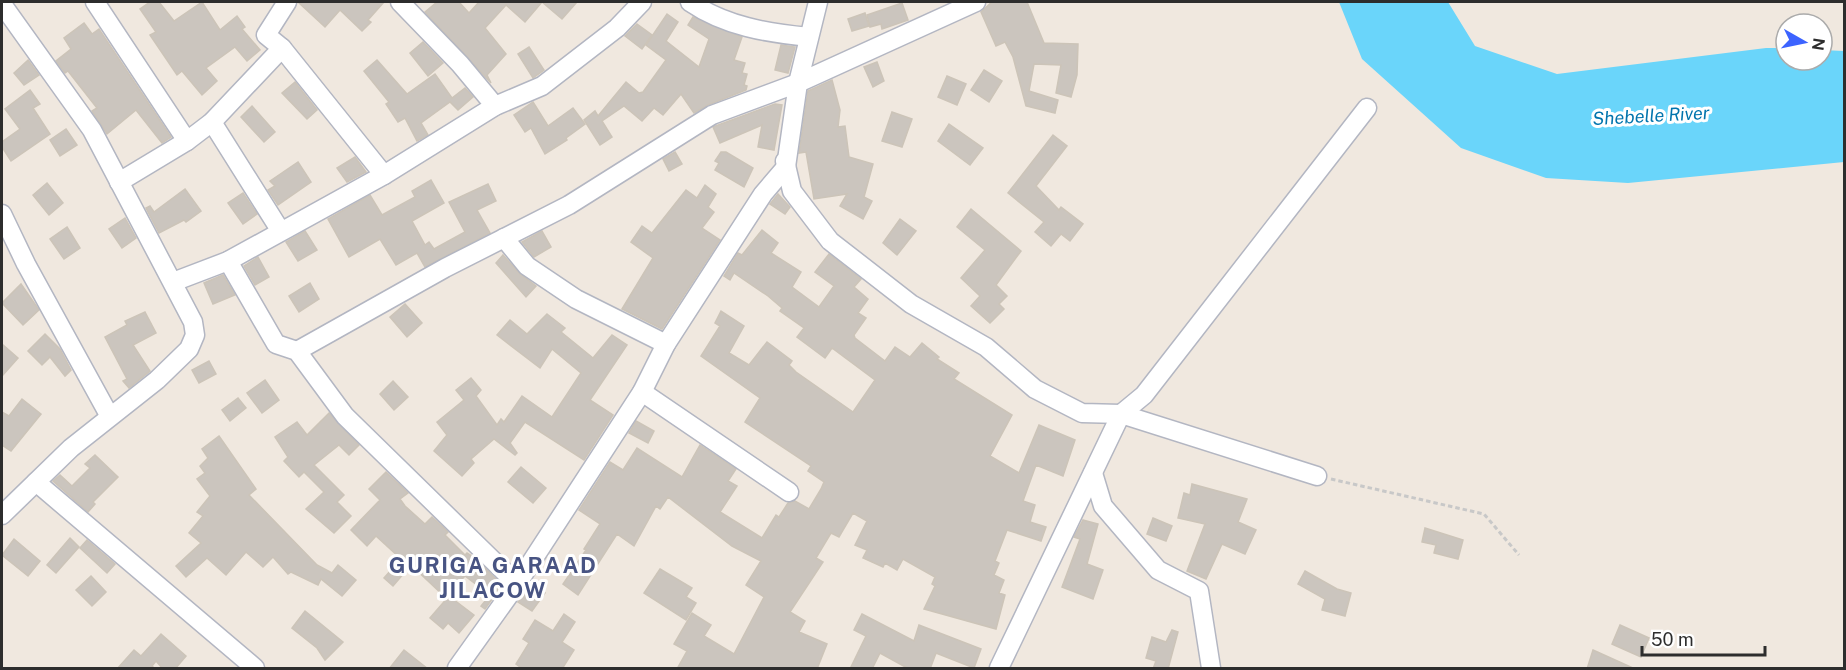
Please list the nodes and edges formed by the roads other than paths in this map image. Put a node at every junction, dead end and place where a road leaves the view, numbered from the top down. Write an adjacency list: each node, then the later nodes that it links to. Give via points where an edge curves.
1 (95, 2): 15 (street)
2 (287, 2): 10 (street, via 266,35)
3 (400, 2): 12 (street)
4 (642, 2): 12 (street, via 617,28 542,86)
5 (690, 2): 9 (street, via 709,15 767,33)
6 (818, 2): 9 (street)
7 (976, 2): 11 (street)
8 (2, 4): 18 (street, via 92,130)
9 (809, 37): 11 (street)
10 (282, 48): 14 (street); 17 (street)
11 (798, 83): 16 (street); 21 (street, via 712,115 569,205)
12 (495, 106): 17 (street)
13 (1367, 108): 27 (street, via 1144,395)
14 (212, 122): 15 (street); 20 (street)
15 (187, 141): 18 (street)
16 (785, 161): 24 (street, via 786,167 763,194); 27 (street, via 792,191 830,242 911,304 986,347 1035,389 1082,413)
17 (384, 175): 20 (street)
18 (119, 182): 23 (street)
19 (2, 214): 28 (street)
20 (280, 230): 22 (street)
21 (504, 238): 24 (street, via 527,266 576,299); 25 (street)
22 (228, 261): 23 (street); 25 (street, via 276,344)
23 (173, 282): 28 (street, via 193,321 195,334 189,349 157,380)
24 (666, 344): 26 (street)
25 (297, 351): 34 (street, via 345,416)
26 (642, 392): 32 (street); 34 (street)
27 (1121, 414): 29 (street); 30 (street)
28 (109, 415): 31 (street)
29 (1093, 473): 37 (street); 38 (street, via 1103,506 1158,570 1199,591)
30 (1317, 476)
31 (36, 482): 33 (street); 35 (street)
32 (789, 492)
33 (2, 515)
34 (517, 584): 36 (street)
35 (255, 669)
36 (457, 669)
37 (999, 669)
38 (1211, 669)

